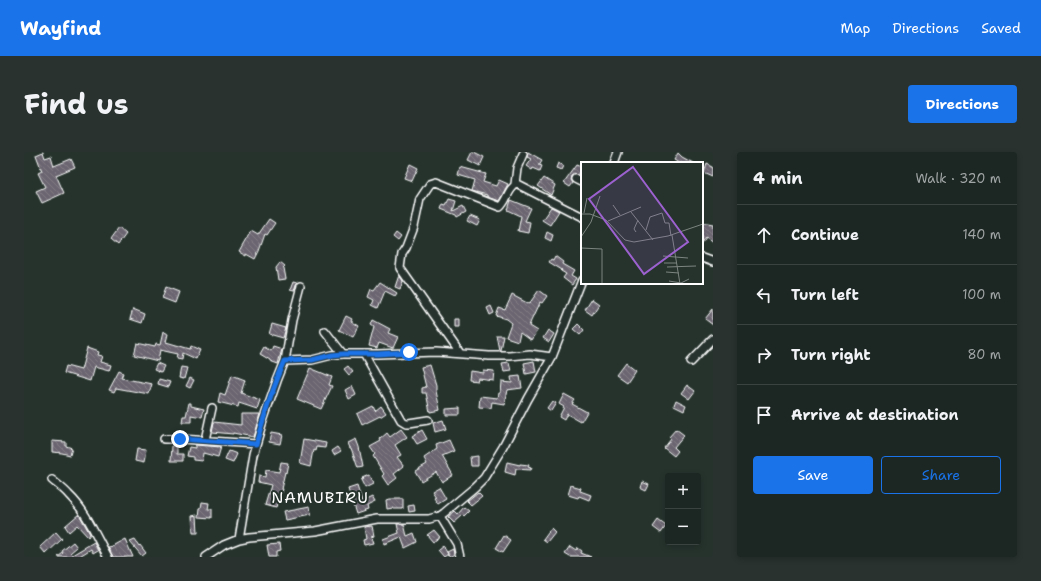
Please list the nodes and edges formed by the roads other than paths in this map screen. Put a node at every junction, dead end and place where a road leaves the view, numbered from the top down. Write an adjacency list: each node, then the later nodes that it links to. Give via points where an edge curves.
1 (618, 152): 3 (street)
2 (523, 154): 4 (street, via 517,168)
3 (614, 162)
4 (515, 184): 5 (street); 12 (street, via 500,207 436,182 430,184 420,200 414,227 402,254 400,268)
5 (581, 216)
6 (703, 258): 7 (street)
7 (713, 262)
8 (581, 283): 15 (street)
9 (300, 286): 16 (street)
10 (325, 331): 13 (street)
11 (713, 339): 17 (street)
12 (460, 353): 14 (street); 15 (street, via 489,356 530,354)
13 (343, 354): 14 (street); 16 (street, via 312,360)
14 (364, 354): 19 (street, via 402,420 409,423)
15 (552, 357): 24 (street, via 484,478)
16 (285, 361): 22 (street)
17 (691, 362)
18 (212, 408): 21 (street)
19 (428, 420)
20 (164, 439): 21 (street)
21 (205, 440): 22 (street)
22 (256, 444): 25 (street)
23 (52, 480): 26 (street, via 69,494 81,509)
24 (440, 516): 25 (street, via 429,519 377,519 315,531); 28 (street, via 457,544)
25 (239, 539): 27 (street)
26 (108, 557)
27 (206, 557)
28 (460, 557)

